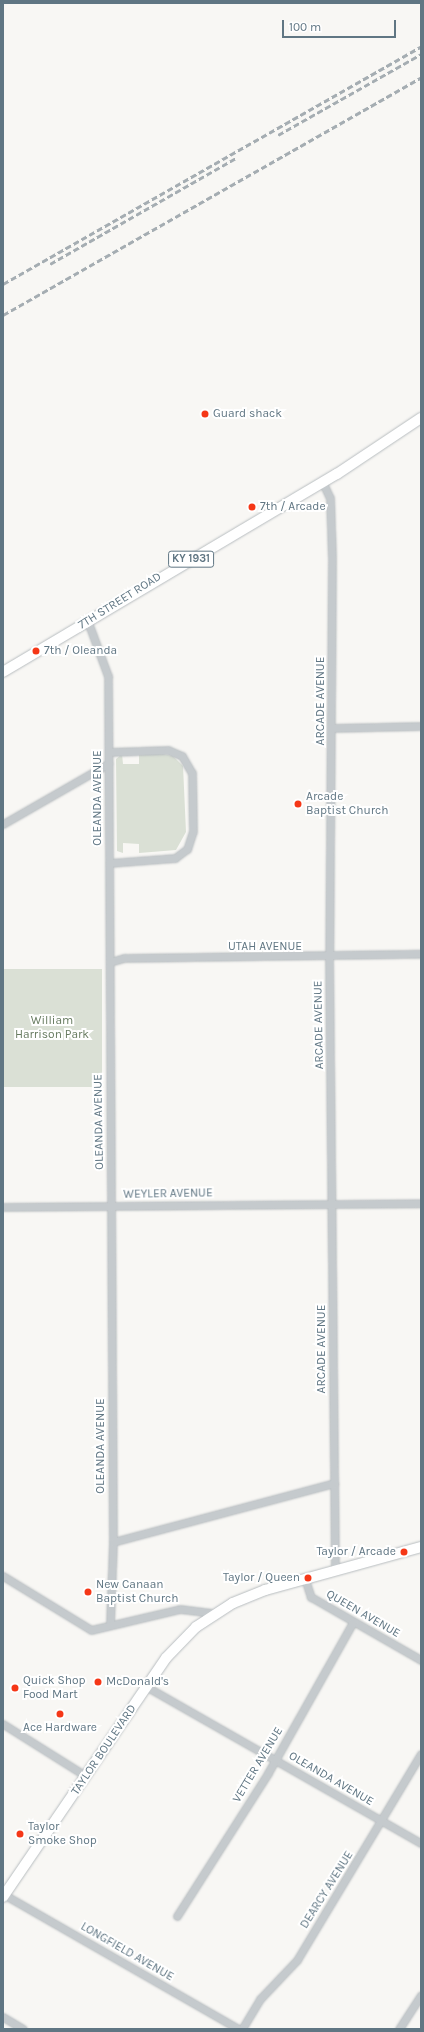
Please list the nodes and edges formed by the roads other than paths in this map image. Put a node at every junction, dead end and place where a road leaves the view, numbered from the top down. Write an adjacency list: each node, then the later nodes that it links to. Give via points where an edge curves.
1 (421, 418): 2 (main road, 7TH STREET ROAD / KY 1931)
2 (322, 481): 3 (main road, 7TH STREET ROAD / KY 1931); 6 (street, ARCADE AVENUE, via 330,498)
3 (88, 622): 4 (main road, 7TH STREET ROAD / KY 1931); 7 (street, OLEANDA AVENUE, via 108,676)
4 (3, 672)
5 (421, 726): 6 (street)
6 (332, 728): 12 (street, ARCADE AVENUE)
7 (109, 752): 8 (street, OLEANDA AVENUE); 10 (street, via 168,750 182,756 192,773 193,831 187,849 170,860)
8 (109, 763): 9 (street); 10 (street, OLEANDA AVENUE)
9 (3, 824)
10 (109, 863): 13 (street, OLEANDA AVENUE)
11 (421, 954): 12 (street, UTAH AVENUE)
12 (329, 957): 13 (street, UTAH AVENUE, via 124,958); 14 (street, ARCADE AVENUE)
13 (110, 962): 17 (street, OLEANDA AVENUE)
14 (334, 1202): 15 (street, WEYLER AVENUE); 17 (street, WEYLER AVENUE); 18 (street, ARCADE AVENUE)
15 (421, 1203)
16 (3, 1206): 17 (street, WEYLER AVENUE)
17 (111, 1206): 19 (street, OLEANDA AVENUE)
18 (334, 1483): 19 (street); 21 (street, ARCADE AVENUE)
19 (113, 1542): 26 (street, OLEANDA AVENUE)
20 (421, 1547): 21 (main road, TAYLOR BOULEVARD)
21 (335, 1571): 23 (main road, TAYLOR BOULEVARD)
22 (3, 1576): 26 (street, via 87,1629)
23 (305, 1579): 24 (main road, TAYLOR BOULEVARD, via 247,1596); 25 (street, QUEEN AVENUE, via 310,1597)
24 (214, 1613): 26 (street, via 180,1609); 28 (main road, TAYLOR BOULEVARD, via 181,1643)
25 (353, 1622): 27 (street, QUEEN AVENUE); 31 (street, VETTER AVENUE)
26 (110, 1625)
27 (421, 1660)
28 (147, 1687): 31 (street, OLEANDA AVENUE); 32 (main road, TAYLOR BOULEVARD)
29 (3, 1724): 32 (street)
30 (421, 1754): 33 (street, DEARCY AVENUE)
31 (275, 1760): 33 (street, OLEANDA AVENUE); 36 (street, VETTER AVENUE)
32 (86, 1776): 35 (main road, TAYLOR BOULEVARD)
33 (382, 1822): 34 (street, OLEANDA AVENUE); 40 (street, DEARCY AVENUE, via 297,1960 260,1999)
34 (421, 1843)
35 (4, 1895): 40 (street, LONGFIELD AVENUE)
36 (177, 1916)
37 (421, 1995): 41 (street)
38 (3, 2017): 39 (street)
39 (23, 2029)
40 (241, 2029)
41 (399, 2029)

